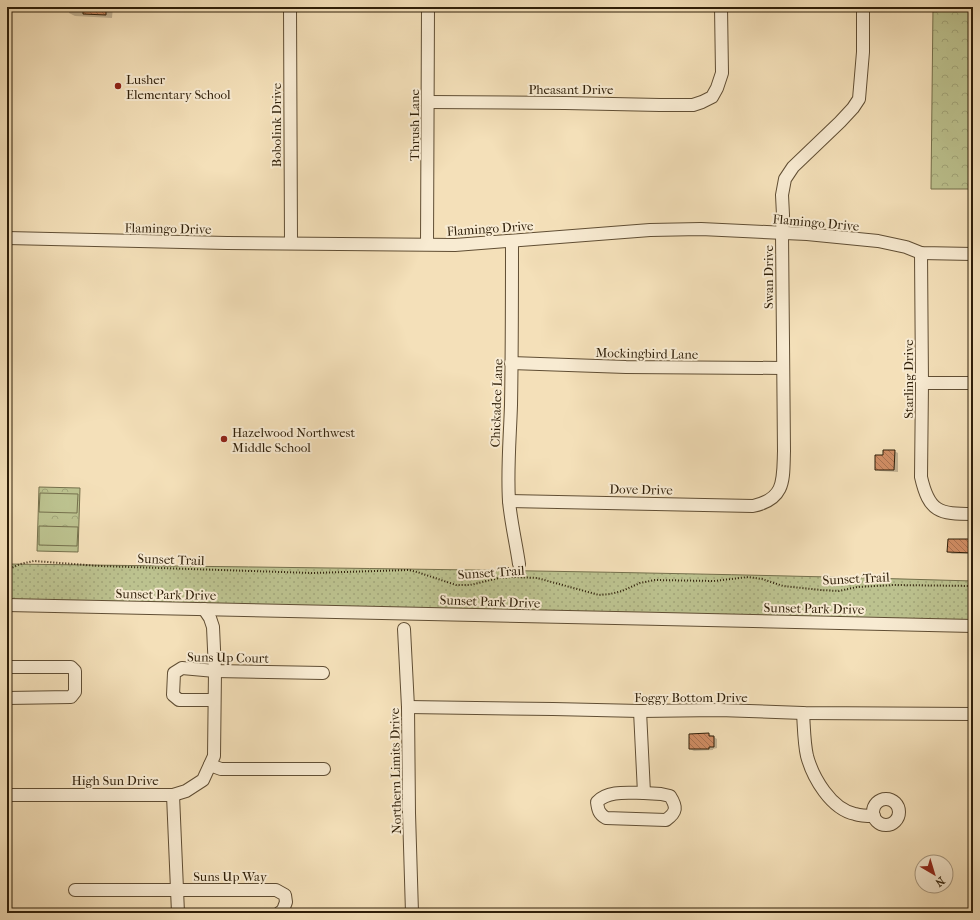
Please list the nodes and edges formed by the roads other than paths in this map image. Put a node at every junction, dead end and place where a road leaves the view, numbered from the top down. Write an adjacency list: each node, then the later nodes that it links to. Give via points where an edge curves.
1 (290, 7): 9 (street, Bobolink Drive)
2 (428, 7): 5 (street, Thrush Lane)
3 (722, 7): 5 (street, Pheasant Drive, via 722,74 712,97 693,105)
4 (863, 7): 6 (street, Swan Drive, via 859,99 840,122 793,167 785,179 782,195)
5 (428, 102): 10 (street, Thrush Lane)
6 (782, 233): 8 (street, Flamingo Drive, via 701,229 650,230); 11 (street, Flamingo Drive, via 878,241); 14 (street, Swan Drive)
7 (7, 238): 9 (street, Flamingo Drive)
8 (512, 241): 10 (street, Flamingo Drive); 13 (street, Chickadee Lane)
9 (291, 244): 10 (street, Flamingo Drive)
10 (427, 244)
11 (921, 253): 12 (street, Flamingo Drive); 15 (street, Starling Drive)
12 (973, 254)
13 (511, 363): 14 (street, Mockingbird Lane); 17 (street, Chickadee Lane)
14 (783, 368): 18 (street, Swan Drive, via 783,480 778,492)
15 (922, 383): 16 (street); 19 (street, Starling Drive, via 921,477 924,490 930,503 938,509 949,514)
16 (973, 383)
17 (509, 500): 18 (street, Dove Drive, via 753,506); 20 (street, Chickadee Lane)
18 (770, 500)
19 (973, 514)
20 (519, 564)
21 (7, 605): 22 (street, Sunset Park Drive)
22 (204, 609): 23 (street, Sunset Park Drive); 26 (street, High Sun Drive, via 213,627)
23 (973, 626)
24 (404, 629): 30 (street, Northern Limits Drive)
25 (7, 667): 28 (street, via 71,667 75,671 75,692 72,697)
26 (215, 671): 27 (street, Suns Up Court); 29 (street, High Sun Drive); 29 (street, Suns Up Court, via 182,668 174,673 173,696 179,700)
27 (323, 673)
28 (7, 698)
29 (214, 700): 34 (street, High Sun Drive, via 214,756)
30 (408, 707): 31 (street, Foggy Bottom Drive); 44 (street, Northern Limits Drive)
31 (640, 711): 32 (street, Foggy Bottom Drive); 36 (street)
32 (803, 713): 33 (street, Foggy Bottom Drive); 39 (street, via 807,756 821,788 830,798 854,814)
33 (973, 714)
34 (210, 765): 35 (street, via 221,769); 37 (street, High Sun Drive, via 203,780 186,791)
35 (324, 769)
36 (644, 793): 36 (street, via 670,796 675,802 672,816 666,820 606,818 600,814 597,802 602,797 611,794)
37 (173, 794): 38 (street, High Sun Drive); 41 (street, Suns Up Way)
38 (7, 795)
39 (874, 816)
40 (75, 890): 41 (street, Suns Up Way)
41 (177, 890): 42 (street, Suns Up Way); 43 (street, Suns Up Way, via 276,890 285,895 286,902)
42 (178, 913)
43 (279, 913)
44 (412, 913)

